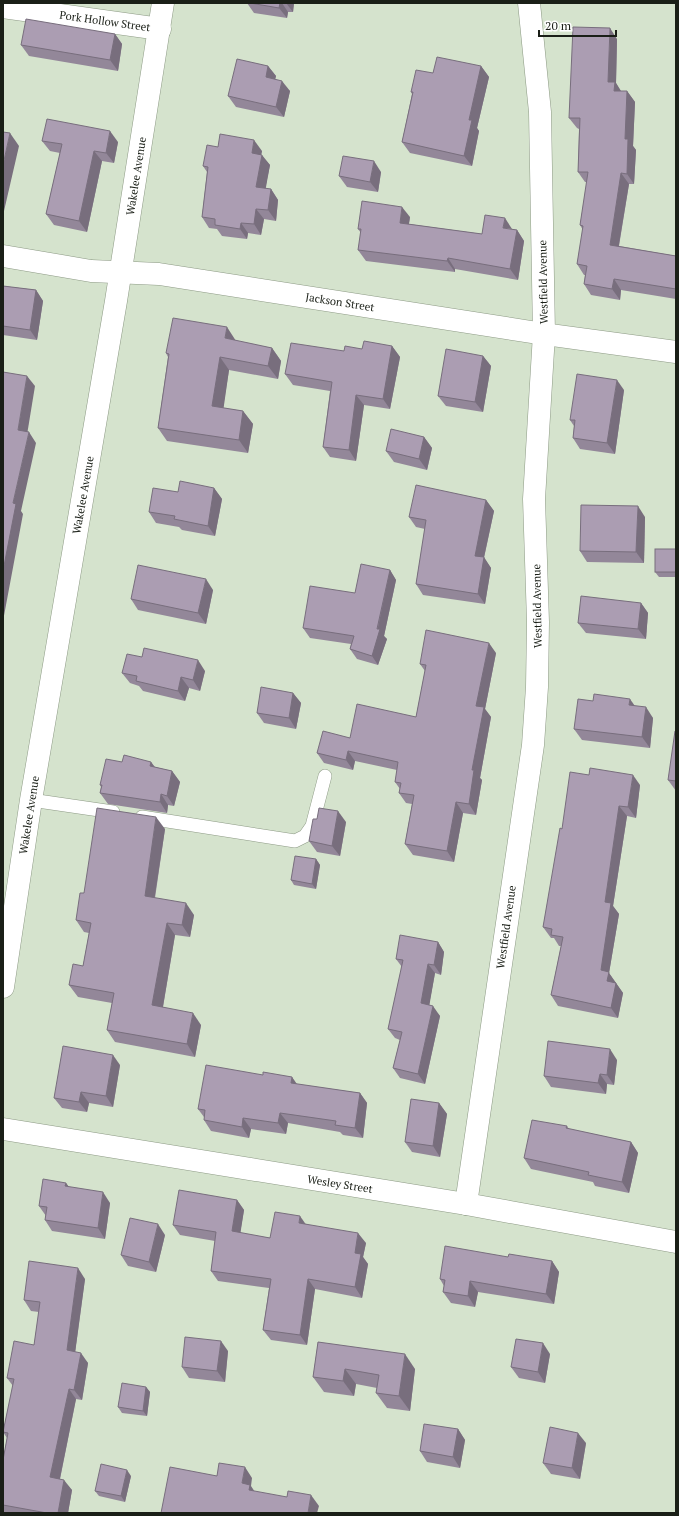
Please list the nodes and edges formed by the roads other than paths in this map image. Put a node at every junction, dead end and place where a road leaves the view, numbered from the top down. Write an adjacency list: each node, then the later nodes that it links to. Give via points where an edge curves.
1 (163, 3): 4 (street, Wakelee Avenue)
2 (529, 3): 7 (street, Westfield Avenue, via 540,112)
3 (3, 7): 4 (street, Pork Hollow Street)
4 (160, 28): 6 (street, Wakelee Avenue)
5 (3, 256): 6 (street, Jackson Street, via 91,271)
6 (120, 272): 7 (street, Jackson Street, via 159,274); 10 (street, Wakelee Avenue)
7 (544, 334): 8 (street, Jackson Street); 13 (street, Westfield Avenue, via 534,499 538,622 533,744)
8 (676, 352)
9 (325, 776): 10 (lane, via 312,826 306,836 295,841)
10 (31, 800): 11 (street, Wakelee Avenue)
11 (4, 977)
12 (3, 1129): 13 (street, Wesley Street)
13 (466, 1204): 14 (street, Wesley Street)
14 (676, 1242)

